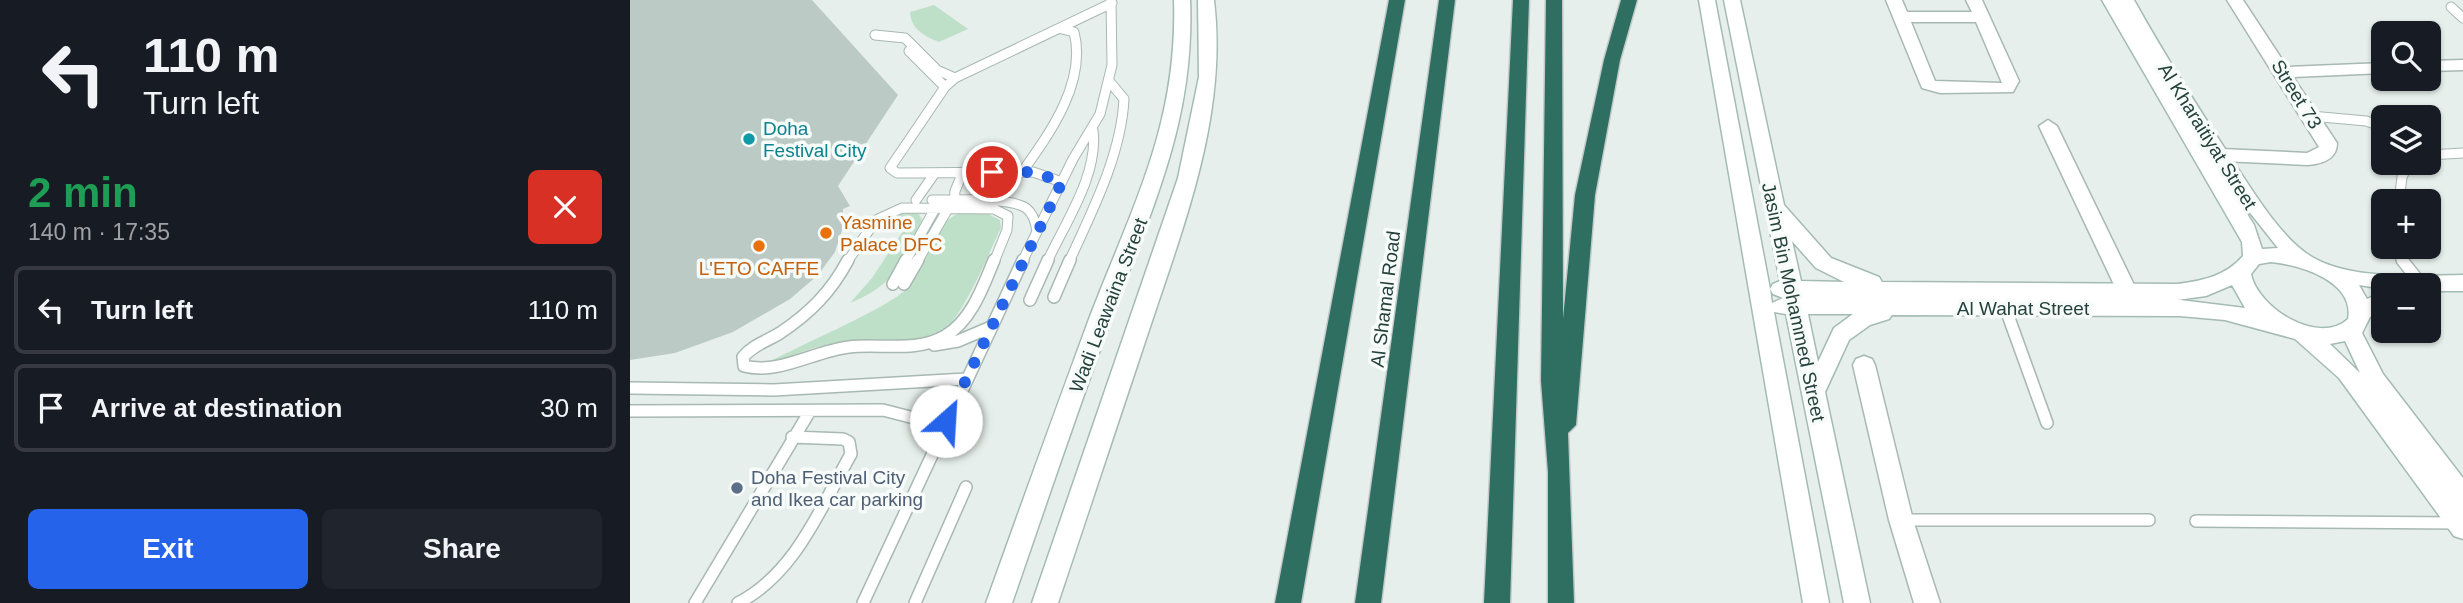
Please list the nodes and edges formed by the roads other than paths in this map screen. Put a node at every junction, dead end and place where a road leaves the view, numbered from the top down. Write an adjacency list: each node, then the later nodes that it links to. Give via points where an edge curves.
1 (1182, 0): 88 (street, Wadi Leawaina Street, via 1182,70 1167,145)
2 (1206, 0): 89 (street, Wadi Leawaina Street, via 1210,51 1188,181)
3 (1447, 0): 92 (highway, Al Shamal Road)
4 (1521, 0): 93 (highway)
5 (1554, 0): 75 (highway, via 1552,381)
6 (1629, 0): 75 (highway, via 1585,195)
7 (1707, 0): 56 (street, Jasim Bin Mohammed Street)
8 (1732, 0): 44 (street, Jasim Bin Mohammed Street)
9 (1894, 0): 17 (street)
10 (1974, 0): 18 (street)
11 (2110, 0): 34 (street, Al Kharaitiyat Street)
12 (2126, 0): 35 (street, Al Kharaitiyat Street)
13 (2235, 0): 24 (street, Street 73)
14 (1111, 2): 20 (lane); 26 (lane, via 1115,23)
15 (1394, 5): 82 (highway)
16 (2451, 7): 19 (lane)
17 (1900, 17): 18 (street); 18 (street, via 1928,84 2007,88 2011,81)
18 (1982, 17)
19 (2463, 18)
20 (1062, 29): 25 (lane); 39 (lane, via 1074,32 1078,41 1072,85 1055,123)
21 (2463, 65): 22 (street)
22 (2441, 66)
23 (2371, 69): 24 (street)
24 (2285, 72): 28 (street, Street 73)
25 (955, 78): 27 (lane); 27 (lane, via 937,70 905,38 879,38 904,45)
26 (1109, 81): 31 (lane); 55 (lane, via 1124,99 1120,133)
27 (945, 87): 40 (lane, via 890,168 897,173)
28 (2311, 116): 29 (lane); 35 (street, Street 73, via 2328,143 2325,155 2318,158)
29 (2371, 123)
30 (2048, 126): 54 (street)
31 (1093, 130): 41 (lane); 59 (lane, via 1090,167)
32 (2441, 152): 37 (lane)
33 (2463, 153): 37 (lane)
34 (2200, 154): 35 (street, Street 73); 49 (street, Al Kharaitiyat Street, via 2252,242)
35 (2219, 154): 48 (street, Al Kharaitiyat Street, via 2262,220)
36 (2441, 154): 37 (lane)
37 (2444, 154)
38 (963, 172): 39 (lane); 40 (lane); 43 (lane)
39 (1022, 172): 41 (lane)
40 (935, 173): 42 (lane)
41 (1062, 182): 47 (lane)
42 (916, 200): 43 (lane); 46 (lane)
43 (952, 205): 45 (lane); 45 (lane, via 898,284); 47 (lane, via 1018,204 1031,212); 65 (lane, via 1000,211 1008,216 1009,226 961,322 936,341)
44 (1774, 205): 57 (street, Jasim Bin Mohammed Street); 58 (street, via 1823,264)
45 (936, 207): 46 (lane)
46 (892, 209): 65 (lane, via 872,223 839,279 816,306 750,349 742,363 757,369 847,347)
47 (1037, 232): 63 (lane)
48 (2305, 261): 49 (street, via 2281,255); 50 (street)
49 (2246, 266): 54 (street, Al Wahat Street, via 2219,284 2192,291); 64 (street, Al Kharaitiyat Street, via 2246,295 2260,311)
50 (2328, 272): 51 (street); 62 (street, via 2352,292)
51 (2371, 281)
52 (2463, 283): 53 (street)
53 (2441, 284)
54 (2127, 291): 58 (street, Al Wahat Street)
55 (1054, 297)
56 (1762, 298): 57 (street, Al Wahat Street); 95 (street, Jasim Bin Mohammed Street)
57 (1793, 298): 58 (street, Al Wahat Street); 69 (street, Jasim Bin Mohammed Street)
58 (1904, 298): 60 (street, Al Wahat Street); 69 (street, via 1848,326 1836,340 1825,375)
59 (1030, 300)
60 (2005, 307): 64 (street, Al Wahat Street, via 2203,309); 72 (lane)
61 (2371, 309): 62 (street)
62 (2355, 322): 64 (street, Al Wahat Street, via 2335,335); 77 (street, via 2375,380)
63 (991, 327): 65 (lane, via 948,344); 67 (lane)
64 (2292, 328): 81 (street, via 2347,372)
65 (920, 345)
66 (1864, 365): 78 (street)
67 (966, 379): 68 (lane, via 774,390); 74 (lane)
68 (630, 388)
69 (1813, 391): 83 (street, Jasim Bin Mohammed Street)
70 (630, 411): 71 (lane)
71 (810, 411): 73 (lane); 74 (lane, via 903,412 927,426)
72 (2047, 424)
73 (792, 437): 84 (lane); 85 (lane, via 843,439 849,442 850,454 779,575)
74 (936, 441): 86 (lane)
75 (1560, 472): 94 (highway)
76 (966, 487): 87 (lane)
77 (2463, 497)
78 (1901, 520): 79 (lane); 96 (street)
79 (2148, 520)
80 (2196, 521): 81 (lane)
81 (2461, 525)
82 (1300, 527): 90 (highway); 91 (highway)
83 (1862, 599)
84 (695, 603)
85 (738, 603)
86 (863, 603)
87 (915, 603)
88 (999, 603)
89 (1045, 603)
90 (1275, 603)
91 (1288, 603)
92 (1368, 603)
93 (1497, 603)
94 (1560, 603)
95 (1816, 603)
96 (1927, 603)

